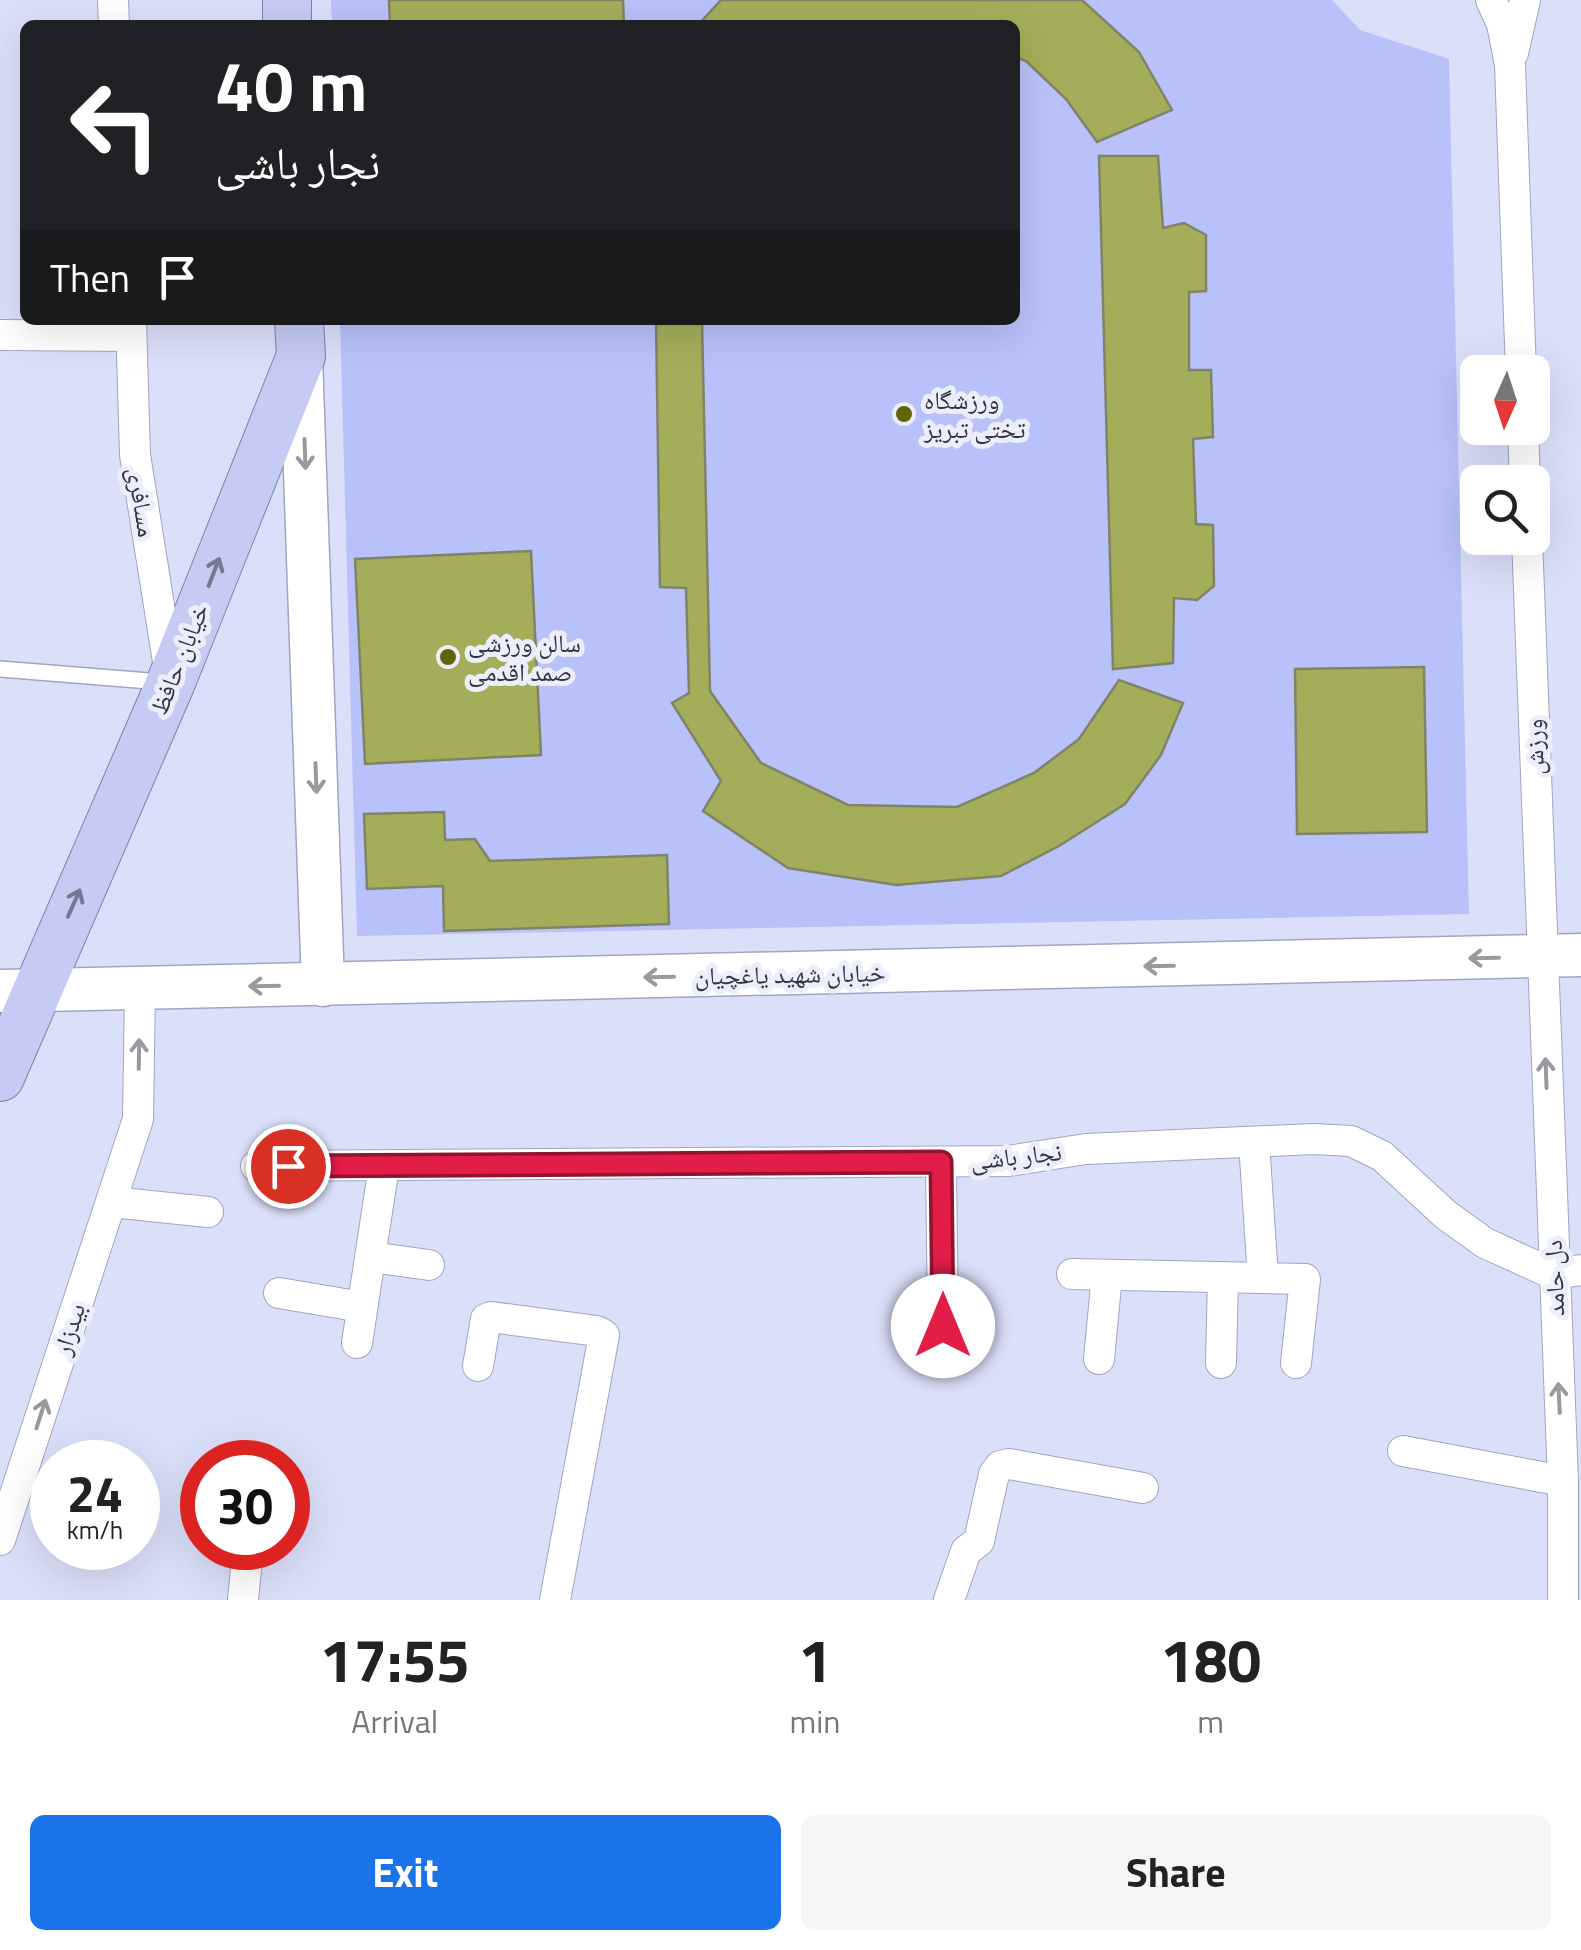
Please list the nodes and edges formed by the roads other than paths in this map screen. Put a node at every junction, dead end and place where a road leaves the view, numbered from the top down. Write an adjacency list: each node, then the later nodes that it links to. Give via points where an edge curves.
1 (1491, 0): 3 (street)
2 (1524, 0): 3 (street)
3 (1510, 66): 7 (street)
4 (131, 328): 5 (street); 10 (street, مسافری, via 135,455)
5 (0, 335)
6 (300, 338): 10 (main road, خیابان حافظ, one-way to 6); 12 (main road, one-way to 12)
7 (1520, 355)
8 (1528, 555): 11 (street, ورزش)
9 (0, 669): 10 (lane)
10 (171, 682): 14 (main road, خیابان حافظ, one-way to 10)
11 (1561, 956): 12 (main road, خیابان شهید یاغچیان, one-way to 12); 24 (street, دل حامد, one-way to 11)
12 (323, 985): 13 (main road, خیابان شهید یاغچیان, one-way to 13)
13 (140, 989): 14 (main road, خیابان شهید یاغچیان); 20 (street, بیدزار, one-way to 13, via 152,1119)
14 (17, 992): 15 (main road, خیابان حافظ)
15 (0, 1077)
16 (1254, 1142): 17 (street, نجار باشی); 24 (street, نجار باشی, via 1351,1141 1382,1156 1485,1243); 28 (street)
17 (941, 1162): 19 (street, نجار باشی); 31 (street)
18 (256, 1166): 19 (street, نجار باشی)
19 (384, 1166): 22 (street)
20 (112, 1202): 21 (street); 40 (street, بیدزار, one-way to 20)
21 (208, 1212)
22 (371, 1257): 23 (street); 30 (street)
23 (428, 1265)
24 (1567, 1272): 38 (street, دل حامد, one-way to 24)
25 (1072, 1274): 26 (street)
26 (1107, 1275): 27 (street); 33 (street)
27 (1223, 1277): 28 (street); 34 (street)
28 (1263, 1278): 35 (street, via 1305,1279)
29 (279, 1293): 30 (street)
30 (362, 1307): 32 (street)
31 (943, 1326)
32 (357, 1343)
33 (1099, 1359)
34 (1221, 1362)
35 (1296, 1364)
36 (478, 1366): 43 (street, via 490,1317 604,1335)
37 (1403, 1451): 38 (street)
38 (1569, 1470): 45 (street, دل حامد)
39 (1143, 1488): 44 (street, via 1000,1466 979,1541 966,1551)
40 (0, 1540)
41 (246, 1570): 42 (street)
42 (243, 1600)
43 (555, 1600)
44 (950, 1600)
45 (1563, 1600)

